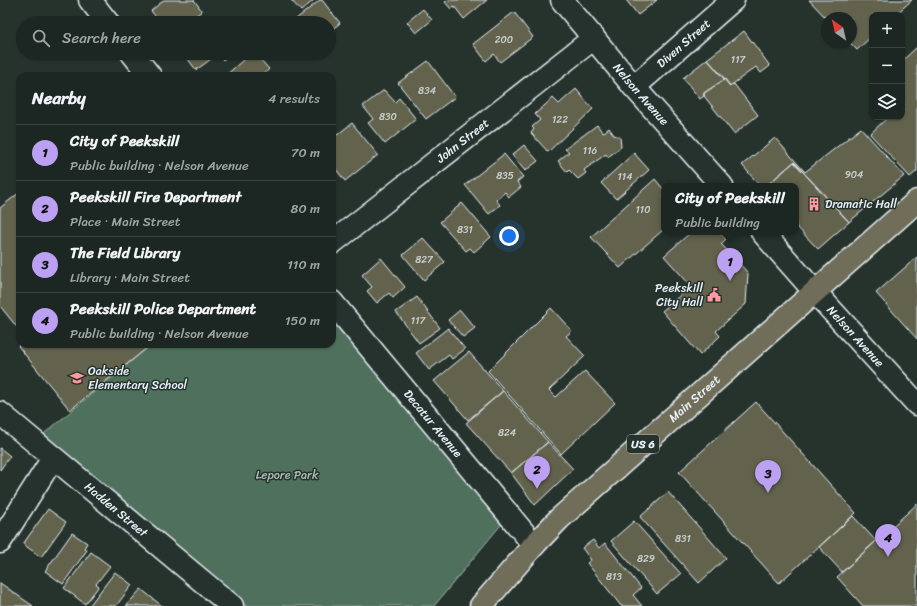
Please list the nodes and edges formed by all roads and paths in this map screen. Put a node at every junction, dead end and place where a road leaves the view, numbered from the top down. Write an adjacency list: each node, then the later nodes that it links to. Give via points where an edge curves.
1 (90, 0): 4 (street)
2 (562, 0): 5 (street, Nelson Avenue)
3 (733, 0): 8 (street, Diven Street)
4 (103, 16)
5 (594, 38): 8 (street, Nelson Avenue); 12 (street, John Street)
6 (137, 60): 7 (street)
7 (147, 72)
8 (634, 87): 9 (street, Nelson Avenue)
9 (719, 183)
10 (917, 201): 13 (main road, Main Street / US 6)
11 (765, 235): 13 (street, Nelson Avenue)
12 (336, 240)
13 (815, 292): 15 (street, Nelson Avenue); 19 (main road, Main Street / US 6, via 559,519)
14 (336, 307): 19 (street, Decatur Avenue)
15 (917, 404)
16 (0, 414): 17 (street, Hadden Street)
17 (53, 458): 18 (street); 20 (street, Hadden Street)
18 (0, 542)
19 (534, 545): 21 (main road, Main Street / US 6)
20 (232, 606)
21 (481, 606)

